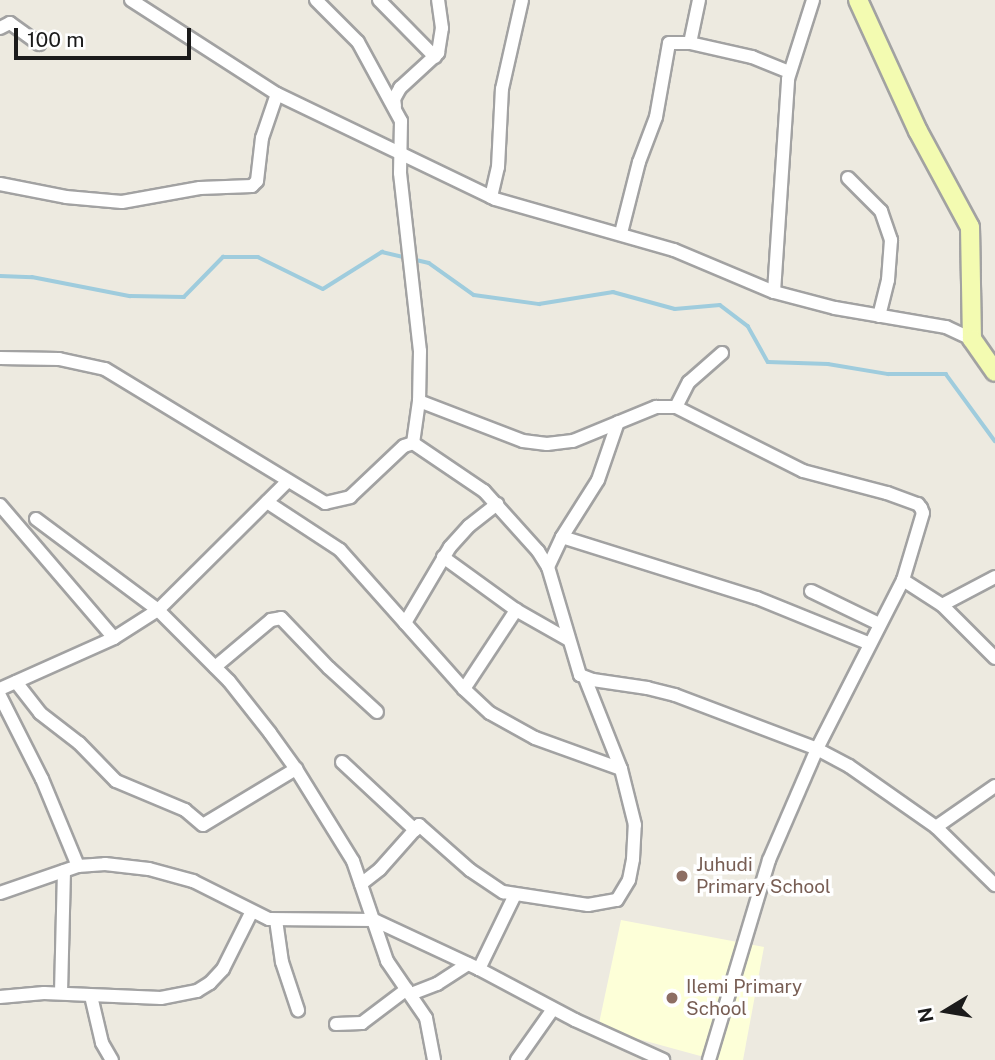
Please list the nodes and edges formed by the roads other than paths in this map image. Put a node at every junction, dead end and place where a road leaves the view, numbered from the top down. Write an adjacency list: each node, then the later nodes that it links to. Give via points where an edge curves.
1 (131, 0): 14 (street)
2 (316, 0): 15 (street, via 358,42)
3 (379, 0): 12 (street)
4 (438, 0): 12 (street, via 442,38)
5 (522, 0): 19 (street, via 502,89 498,167)
6 (699, 0): 10 (street)
7 (813, 0): 13 (street)
8 (859, 0): 23 (street, via 918,131 970,227)
9 (0, 28): 11 (street, via 10,23)
10 (690, 43): 13 (street, via 752,57); 20 (street, via 669,43 656,117)
11 (39, 44)
12 (435, 57): 15 (street, via 400,88)
13 (789, 72): 21 (street)
14 (277, 94): 16 (street); 18 (street, via 262,138 257,181 252,186 200,188 122,202)
15 (396, 106): 16 (street, via 403,128)
16 (400, 155): 19 (street); 27 (street, via 419,329)
17 (848, 178): 22 (street, via 881,211 891,240)
18 (0, 184)
19 (491, 197): 20 (street)
20 (621, 233): 21 (street)
21 (775, 292): 22 (street)
22 (879, 316): 23 (street, via 946,327)
23 (972, 339): 26 (street)
24 (722, 353): 28 (street, via 689,382)
25 (0, 358): 31 (street, via 60,359 105,369)
26 (995, 372)
27 (419, 401): 29 (street, via 535,444 565,443); 30 (street)
28 (676, 407): 29 (street, via 656,407); 40 (street, via 803,471 918,503 923,513)
29 (618, 422): 36 (street, via 598,480)
30 (413, 443): 31 (street, via 350,496 333,503 314,498); 33 (street, via 467,476)
31 (288, 481): 32 (street)
32 (267, 502): 43 (street); 45 (street, via 340,550)
33 (498, 504): 37 (street, via 469,526); 38 (street)
34 (0, 505): 47 (street)
35 (36, 519): 43 (street)
36 (562, 537): 38 (street); 49 (street, via 757,598)
37 (443, 557): 44 (street); 45 (street)
38 (548, 568): 48 (street)
39 (995, 577): 42 (street)
40 (903, 580): 42 (street); 46 (street)
41 (811, 591): 46 (street)
42 (942, 605): 50 (street)
43 (158, 610): 47 (street); 51 (street)
44 (516, 610): 48 (street); 55 (street)
45 (405, 623): 55 (street)
46 (879, 624): 49 (street)
47 (114, 638): 53 (street)
48 (568, 639): 52 (street)
49 (868, 643): 58 (street)
50 (995, 659)
51 (215, 667): 57 (street, via 271,620 281,618); 60 (street)
52 (585, 678): 58 (street, via 661,691); 61 (street)
53 (16, 682): 54 (street); 60 (street, via 40,713 79,743 116,781 185,810 203,825)
54 (0, 689)
55 (464, 689): 61 (street, via 490,713 523,732)
56 (0, 696): 65 (street, via 42,779)
57 (377, 712)
58 (817, 749): 63 (street); 86 (street, via 769,860)
59 (342, 762): 64 (street)
60 (296, 769): 67 (street, via 353,861)
61 (621, 769): 70 (street, via 635,840 629,880 617,900 588,905)
62 (995, 786): 63 (street)
63 (936, 827): 68 (street)
64 (415, 830): 67 (street); 70 (street, via 419,825 492,887)
65 (78, 866): 66 (street); 71 (street, via 105,864 167,873 204,886)
66 (64, 871): 69 (street); 76 (street)
67 (361, 884): 73 (street)
68 (995, 885)
69 (0, 893)
70 (515, 895): 74 (street)
71 (251, 913): 72 (street); 77 (street, via 223,969 205,988 161,998)
72 (275, 920): 73 (street); 80 (street, via 282,962)
73 (374, 920): 74 (street); 75 (street, via 387,961)
74 (473, 967): 75 (street); 79 (street)
75 (409, 992): 81 (street, via 362,1023); 83 (street, via 430,1028)
76 (61, 993): 77 (street); 78 (street)
77 (91, 996): 82 (street, via 102,1043)
78 (0, 997)
79 (554, 1009): 84 (street); 85 (street)
80 (298, 1010)
81 (336, 1024)
82 (112, 1060)
83 (434, 1060)
84 (517, 1060)
85 (663, 1060)
86 (709, 1060)

